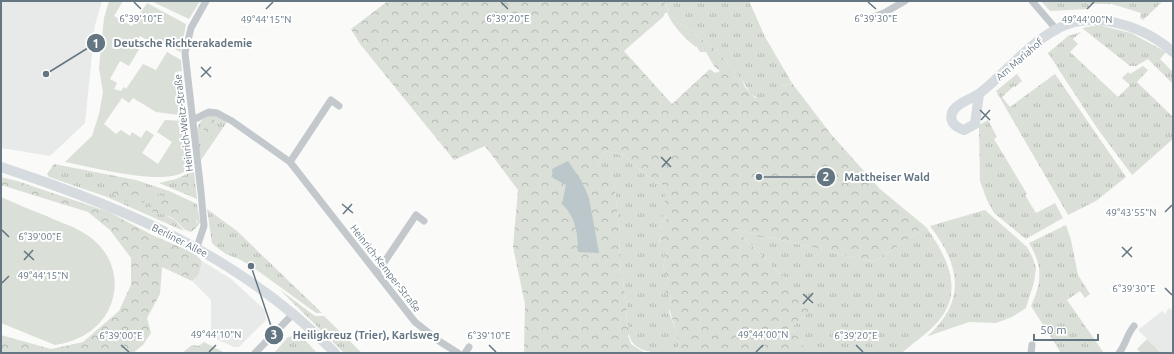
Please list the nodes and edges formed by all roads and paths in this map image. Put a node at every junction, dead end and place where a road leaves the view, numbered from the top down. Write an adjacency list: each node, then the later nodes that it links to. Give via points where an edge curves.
1 (206, 1): 9 (street, Heinrich-Weitz-Straße, via 191,28 186,53)
2 (905, 1): 4 (street)
3 (1032, 1): 5 (street)
4 (868, 19)
5 (1056, 29): 6 (street, Am Mariahof, via 1084,22 1116,23 1147,35); 7 (street, Am Mariahof, via 1043,37)
6 (1173, 52)
7 (979, 94)
8 (339, 106): 10 (street, via 331,100)
9 (193, 120): 10 (street, Heinrich-Kemper-Straße, via 209,112 225,116); 13 (street, Heinrich-Weitz-Straße, via 204,226)
10 (290, 162): 14 (street, Heinrich-Kemper-Straße)
11 (1, 167): 13 (street, Berliner Allee, via 129,214)
12 (424, 221): 14 (street, via 416,215)
13 (197, 247): 15 (street, Berliner Allee, via 244,276)
14 (377, 273): 19 (street, Heinrich-Kemper-Straße, via 415,322)
15 (294, 314): 17 (street); 18 (street, Berliner Allee)
16 (1134, 326): 20 (street)
17 (255, 353)
18 (335, 353)
19 (458, 353)
20 (1119, 353)

